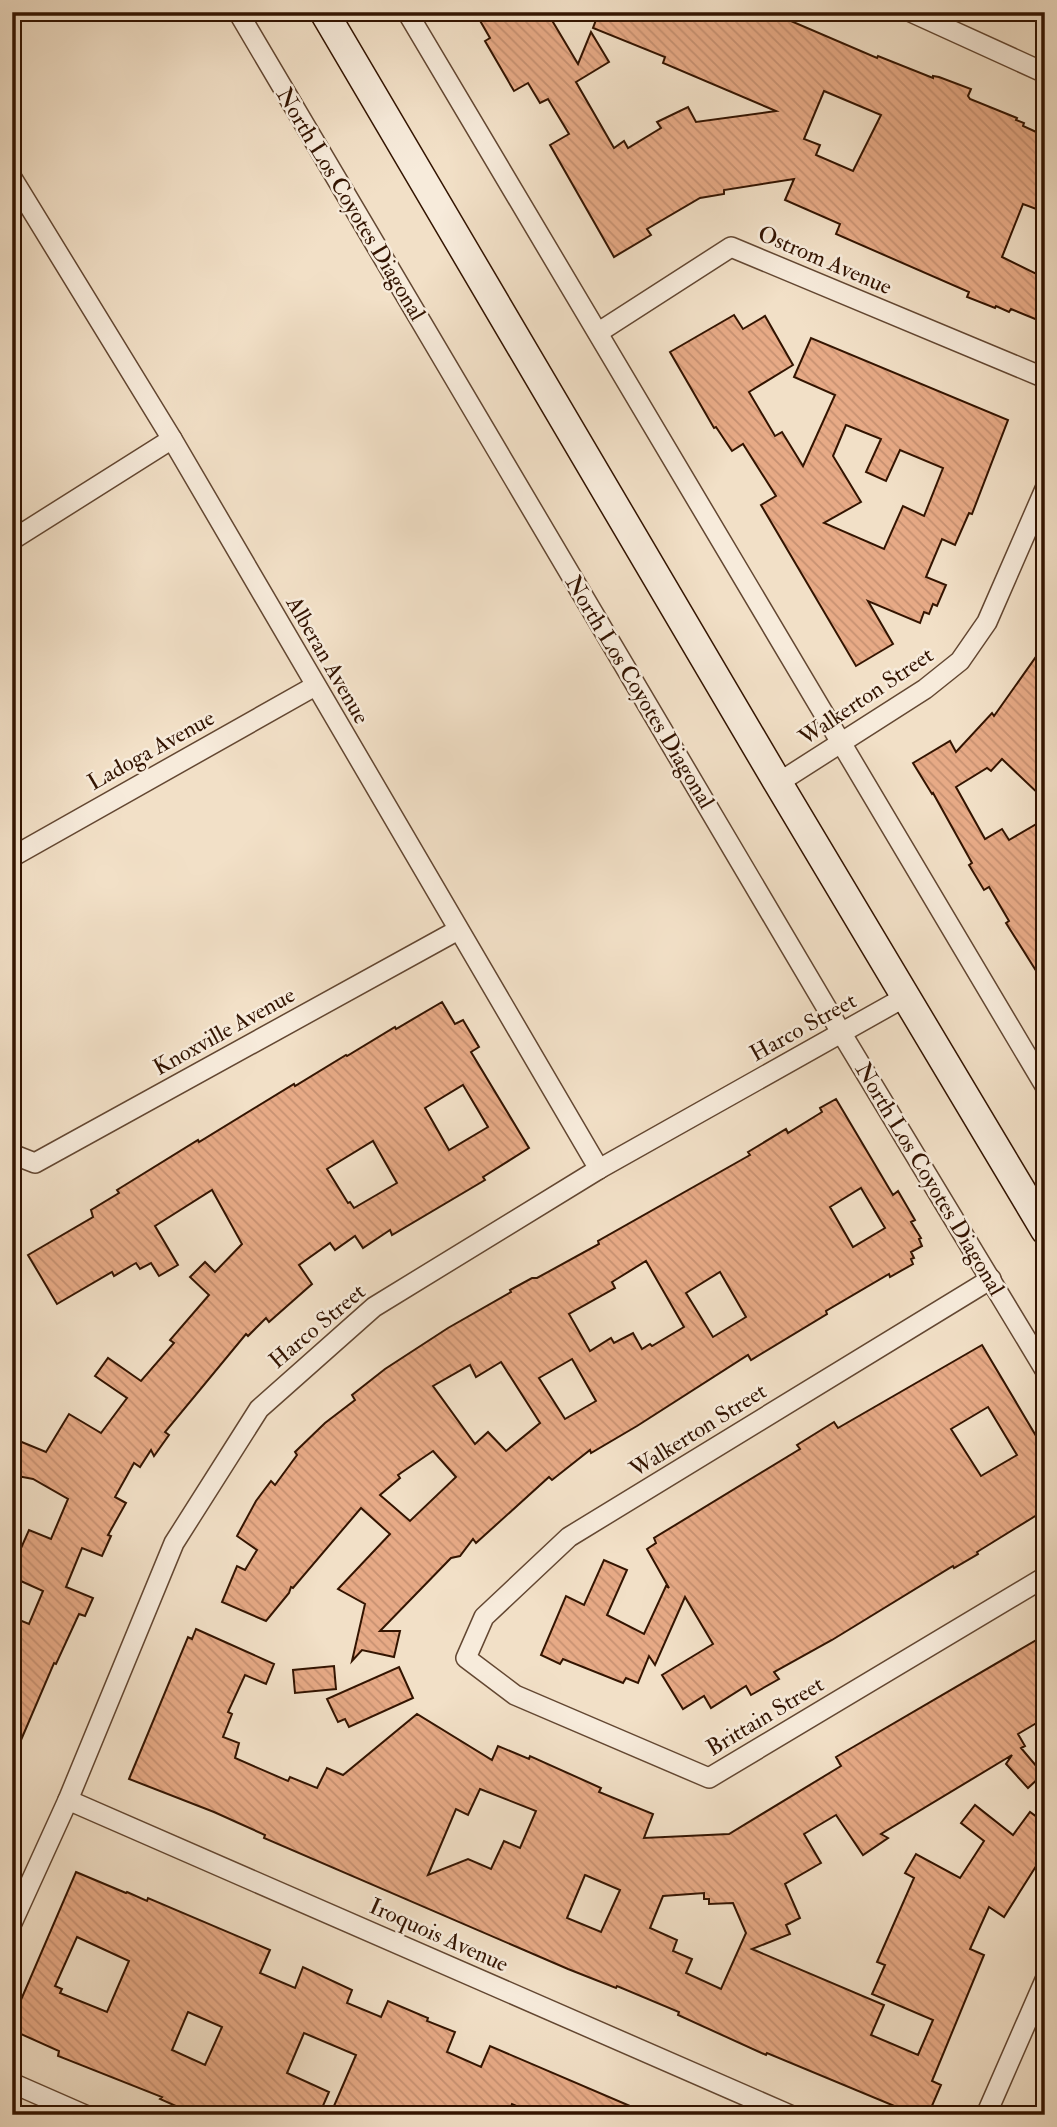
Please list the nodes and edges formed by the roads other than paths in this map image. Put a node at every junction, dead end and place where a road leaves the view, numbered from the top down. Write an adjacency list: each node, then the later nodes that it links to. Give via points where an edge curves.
1 (238, 12): 18 (street, North Los Coyotes Diagonal)
2 (324, 12): 14 (main road)
3 (407, 12): 7 (street)
4 (911, 12): 5 (street)
5 (1045, 73)
6 (12, 178): 9 (street, Alberan Avenue)
7 (598, 332): 8 (street, Ostrom Avenue, via 732,247); 13 (street)
8 (1045, 378)
9 (172, 439): 11 (street); 12 (street, Alberan Avenue)
10 (1045, 489): 13 (street, Walkerton Street, via 987,622 960,661 925,690)
11 (12, 540)
12 (315, 686): 15 (street, Ladoga Avenue); 16 (street, Alberan Avenue)
13 (841, 745): 14 (street, Walkerton Street); 19 (street)
14 (778, 783): 17 (main road)
15 (12, 857)
16 (458, 930): 20 (street, Knoxville Avenue, via 35,1163); 21 (street, Alberan Avenue)
17 (905, 997): 18 (street, Harco Street); 22 (main road)
18 (842, 1034): 21 (street, Harco Street); 23 (street, North Los Coyotes Diagonal)
19 (1045, 1086)
20 (12, 1154)
21 (599, 1169): 27 (street, Harco Street, via 374,1307 259,1409 174,1543)
22 (1045, 1230)
23 (990, 1279): 24 (street, North Los Coyotes Diagonal); 26 (street, Walkerton Street, via 569,1537 484,1617)
24 (1045, 1370)
25 (1045, 1577): 26 (street, Brittain Street, via 709,1778 514,1695)
26 (466, 1658)
27 (68, 1800): 28 (street, Harco Street); 32 (street, Iroquois Avenue)
28 (12, 1923)
29 (1045, 1980): 33 (street)
30 (12, 2083): 31 (street)
31 (85, 2115)
32 (790, 2115)
33 (986, 2115)

